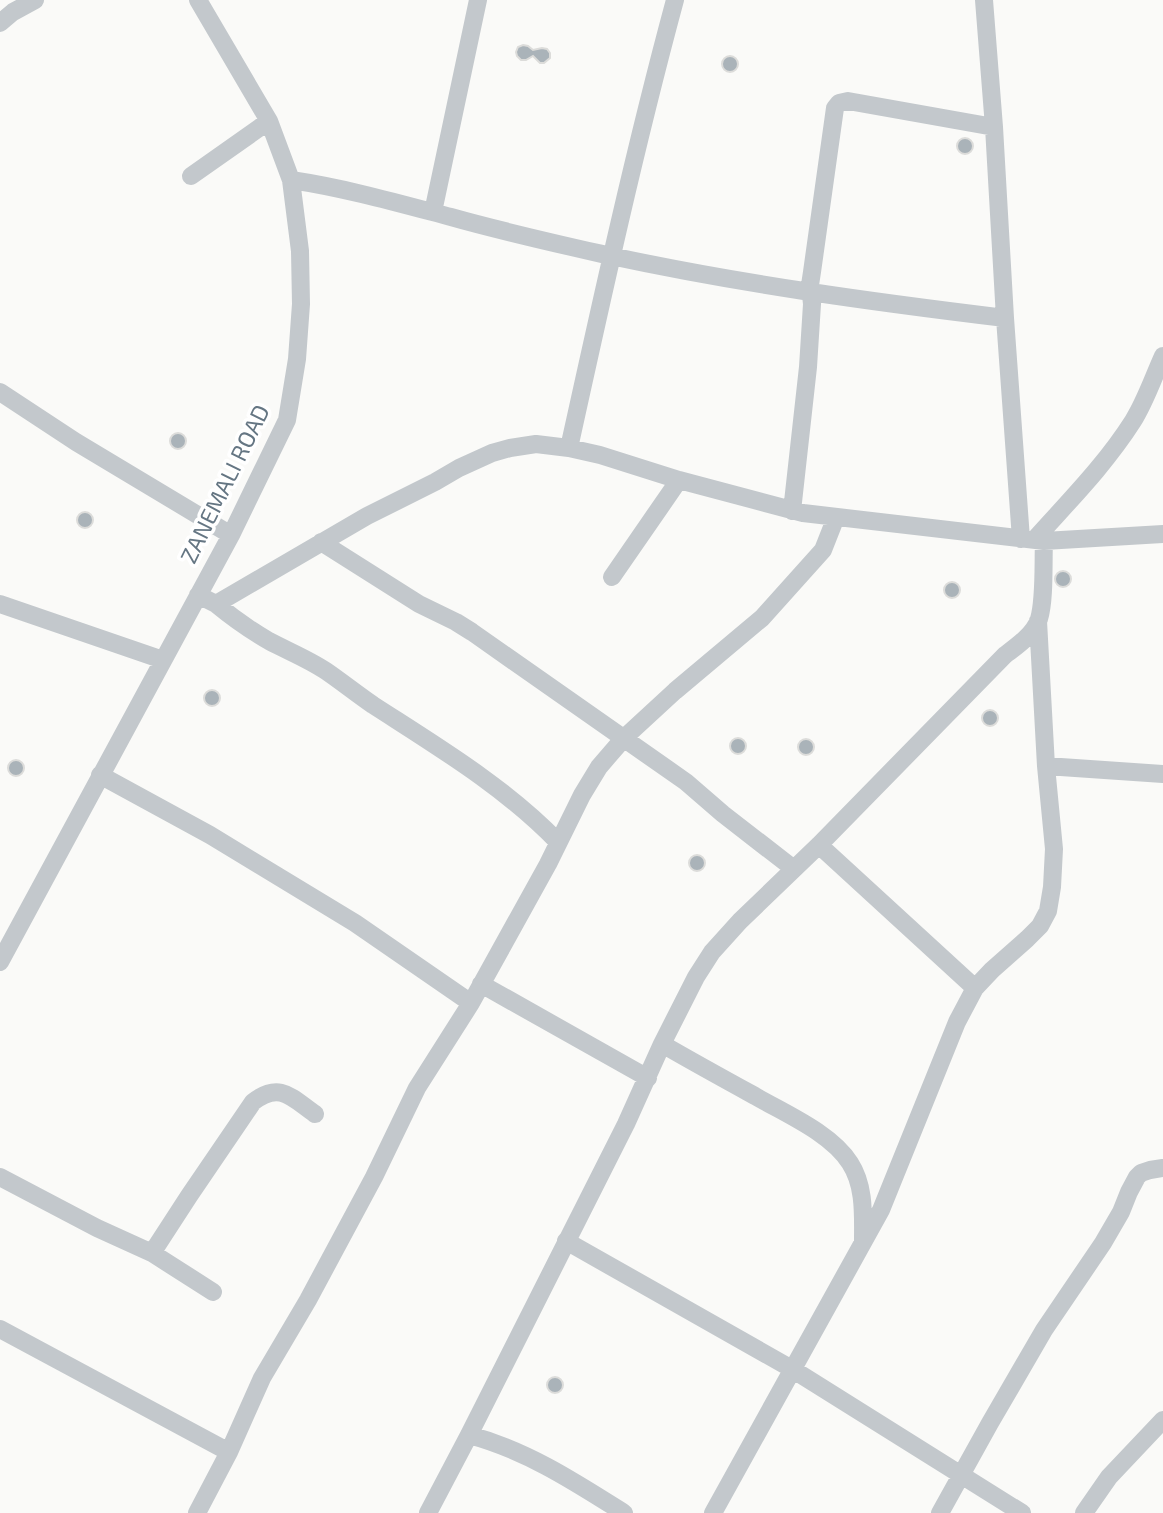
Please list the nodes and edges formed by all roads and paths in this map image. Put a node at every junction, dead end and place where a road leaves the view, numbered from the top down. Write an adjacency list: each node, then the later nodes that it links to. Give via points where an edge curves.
1 (35, 0): 6 (street)
2 (198, 0): 7 (street, ZANEMALI ROAD)
3 (478, 0): 11 (street)
4 (675, 0): 12 (street)
5 (985, 0): 8 (street)
6 (0, 23)
7 (269, 121): 9 (street); 10 (street, ZANEMALI ROAD)
8 (994, 127): 13 (street, via 839,103 833,115); 14 (street)
9 (191, 176)
10 (291, 180): 11 (street); 21 (street, ZANEMALI ROAD, via 301,304 287,420)
11 (433, 212): 12 (street)
12 (611, 256): 13 (street); 17 (street)
13 (811, 292): 14 (street); 19 (street)
14 (1004, 318): 23 (street)
15 (1163, 356): 23 (street, via 1147,396 1120,440)
16 (0, 392): 21 (street)
17 (569, 447): 18 (street); 24 (street, via 536,443 492,453)
18 (679, 480): 19 (street); 25 (street)
19 (792, 511): 20 (street)
20 (836, 517): 23 (street); 31 (street, via 823,550 762,618)
21 (230, 534): 26 (street, ZANEMALI ROAD)
22 (1163, 534): 23 (street)
23 (1033, 540): 29 (street, via 1041,598)
24 (321, 542): 28 (street); 31 (street, via 472,632)
25 (612, 577)
26 (198, 595): 28 (street); 30 (street, ZANEMALI ROAD)
27 (0, 604): 30 (street)
28 (216, 604): 35 (street, via 237,622 326,671 444,751 508,796)
29 (1038, 621): 32 (street); 36 (street, via 1022,643 1004,655)
30 (163, 660): 34 (street, ZANEMALI ROAD)
31 (624, 738): 35 (street, via 599,767); 37 (street)
32 (1046, 766): 33 (street); 40 (street, via 1054,849 1048,911 1040,926)
33 (1163, 774)
34 (100, 775): 38 (street, ZANEMALI ROAD); 41 (street, via 355,923)
35 (558, 842): 39 (street)
36 (819, 845): 37 (street); 40 (street)
37 (794, 869): 42 (street, via 712,951)
38 (0, 962)
39 (481, 984): 41 (street); 43 (street)
40 (975, 988): 48 (street, via 881,1210)
41 (471, 1003): 55 (street, via 417,1088 374,1178 262,1378)
42 (662, 1044): 43 (street); 48 (street, via 839,1148 860,1185)
43 (648, 1078): 47 (street)
44 (315, 1114): 49 (street, via 281,1092 265,1093 253,1102)
45 (1163, 1168): 56 (street, via 1137,1177 1115,1223 1044,1330)
46 (0, 1177): 49 (street)
47 (566, 1241): 52 (street); 54 (street)
48 (863, 1242): 52 (street)
49 (152, 1253): 50 (street)
50 (213, 1292)
51 (0, 1329): 55 (street)
52 (792, 1369): 56 (street); 60 (street)
53 (1163, 1420): 63 (street, via 1109,1477)
54 (469, 1435): 58 (street); 59 (street, via 543,1464)
55 (229, 1452): 57 (street)
56 (963, 1475): 61 (street); 62 (street)
57 (197, 1513)
58 (428, 1513)
59 (624, 1513)
60 (713, 1513)
61 (940, 1513)
62 (1022, 1513)
63 (1084, 1513)

